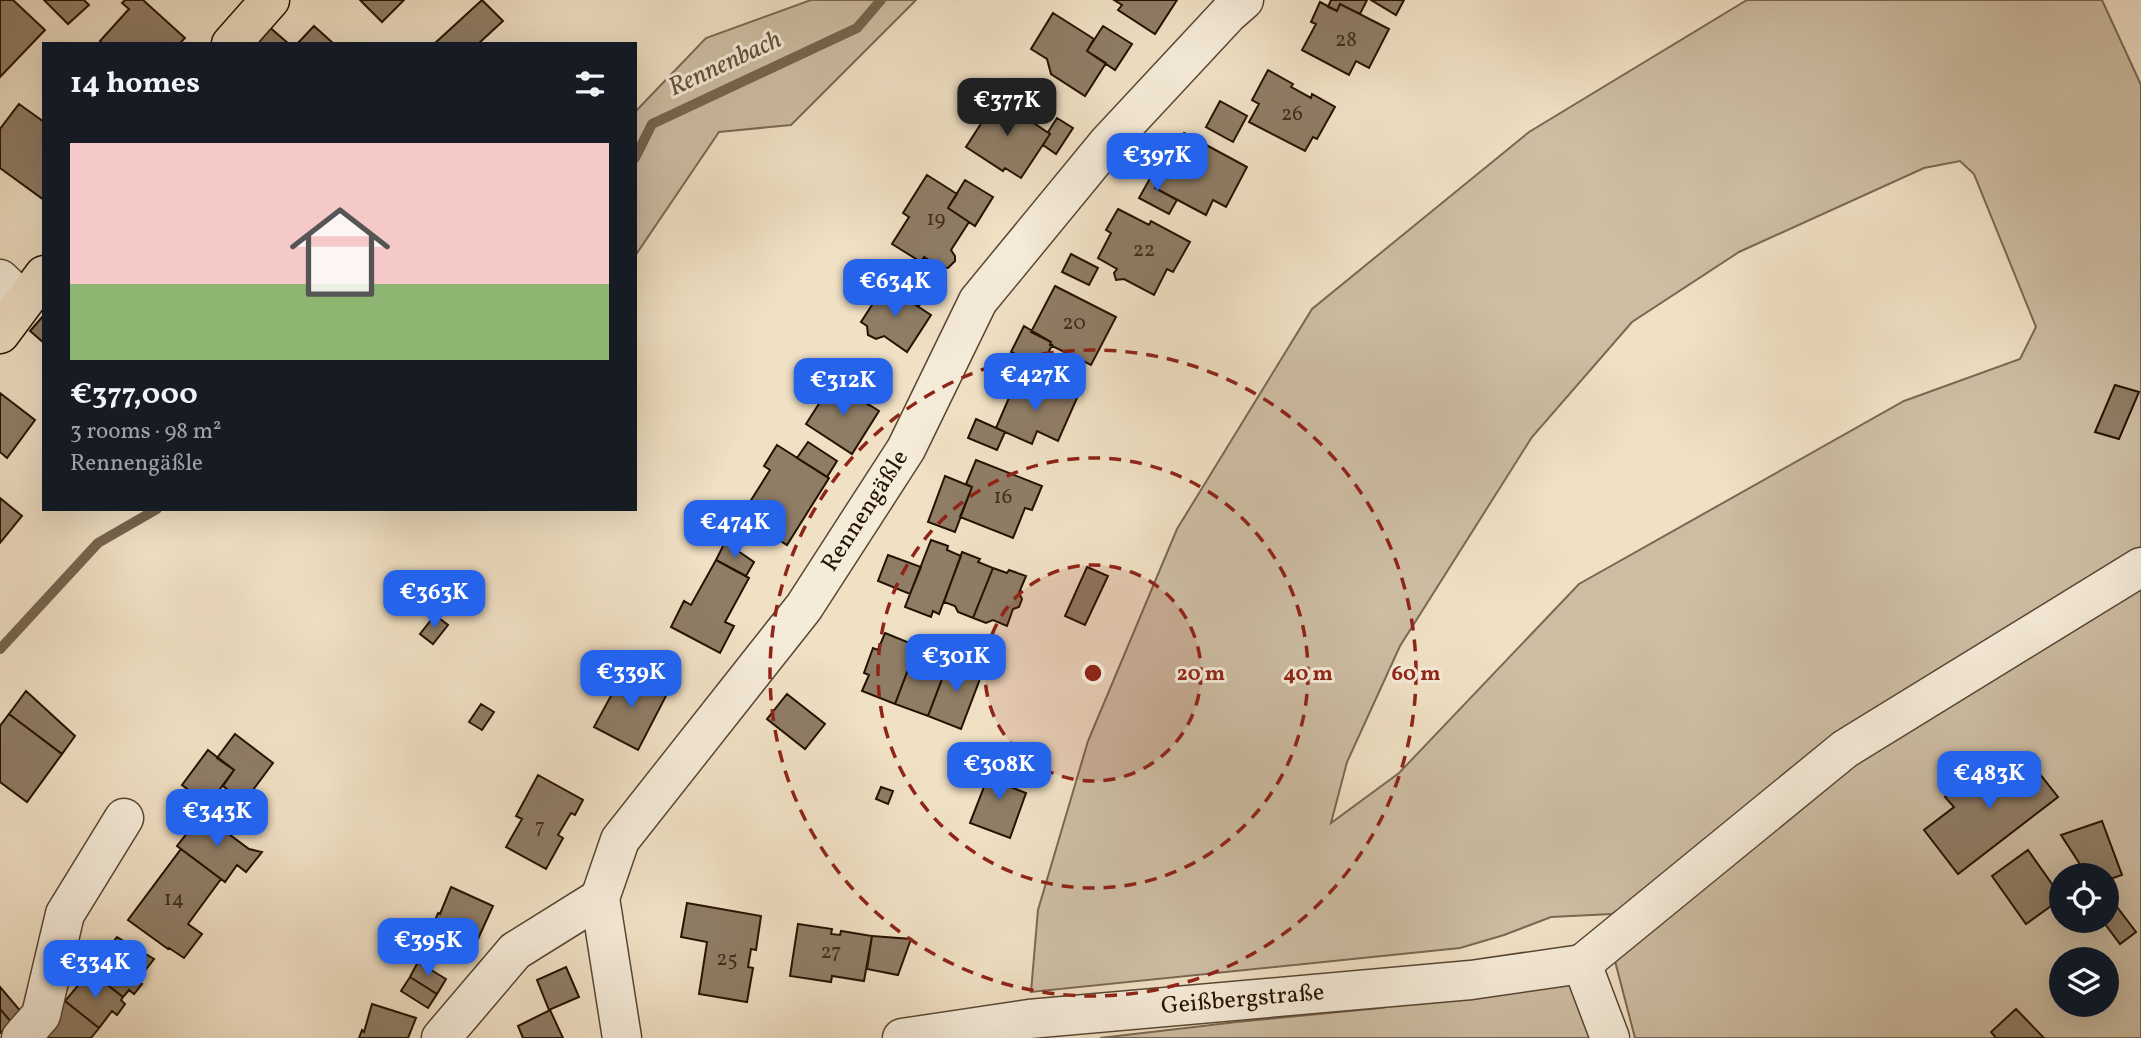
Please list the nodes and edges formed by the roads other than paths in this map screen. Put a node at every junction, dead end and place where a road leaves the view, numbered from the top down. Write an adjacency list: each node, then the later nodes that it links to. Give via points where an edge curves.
1 (270, 0): 3 (main road)
2 (1244, 0): 8 (street, Rennengäßle, via 1107,144 978,301 906,449 804,607 620,840)
3 (233, 42)
4 (22, 285): 5 (main road)
5 (0, 334)
6 (2141, 567): 9 (street, via 1845,749)
7 (124, 818): 11 (street, via 65,914 41,1015)
8 (600, 898): 12 (street, via 515,951); 13 (street, Rennengäßle)
9 (1582, 964): 10 (street, Geißbergstraße); 15 (street)
10 (1029, 1028): 14 (street, Geißbergstraße)
11 (22, 1038)
12 (441, 1038)
13 (622, 1038)
14 (902, 1038)
15 (1610, 1038)

